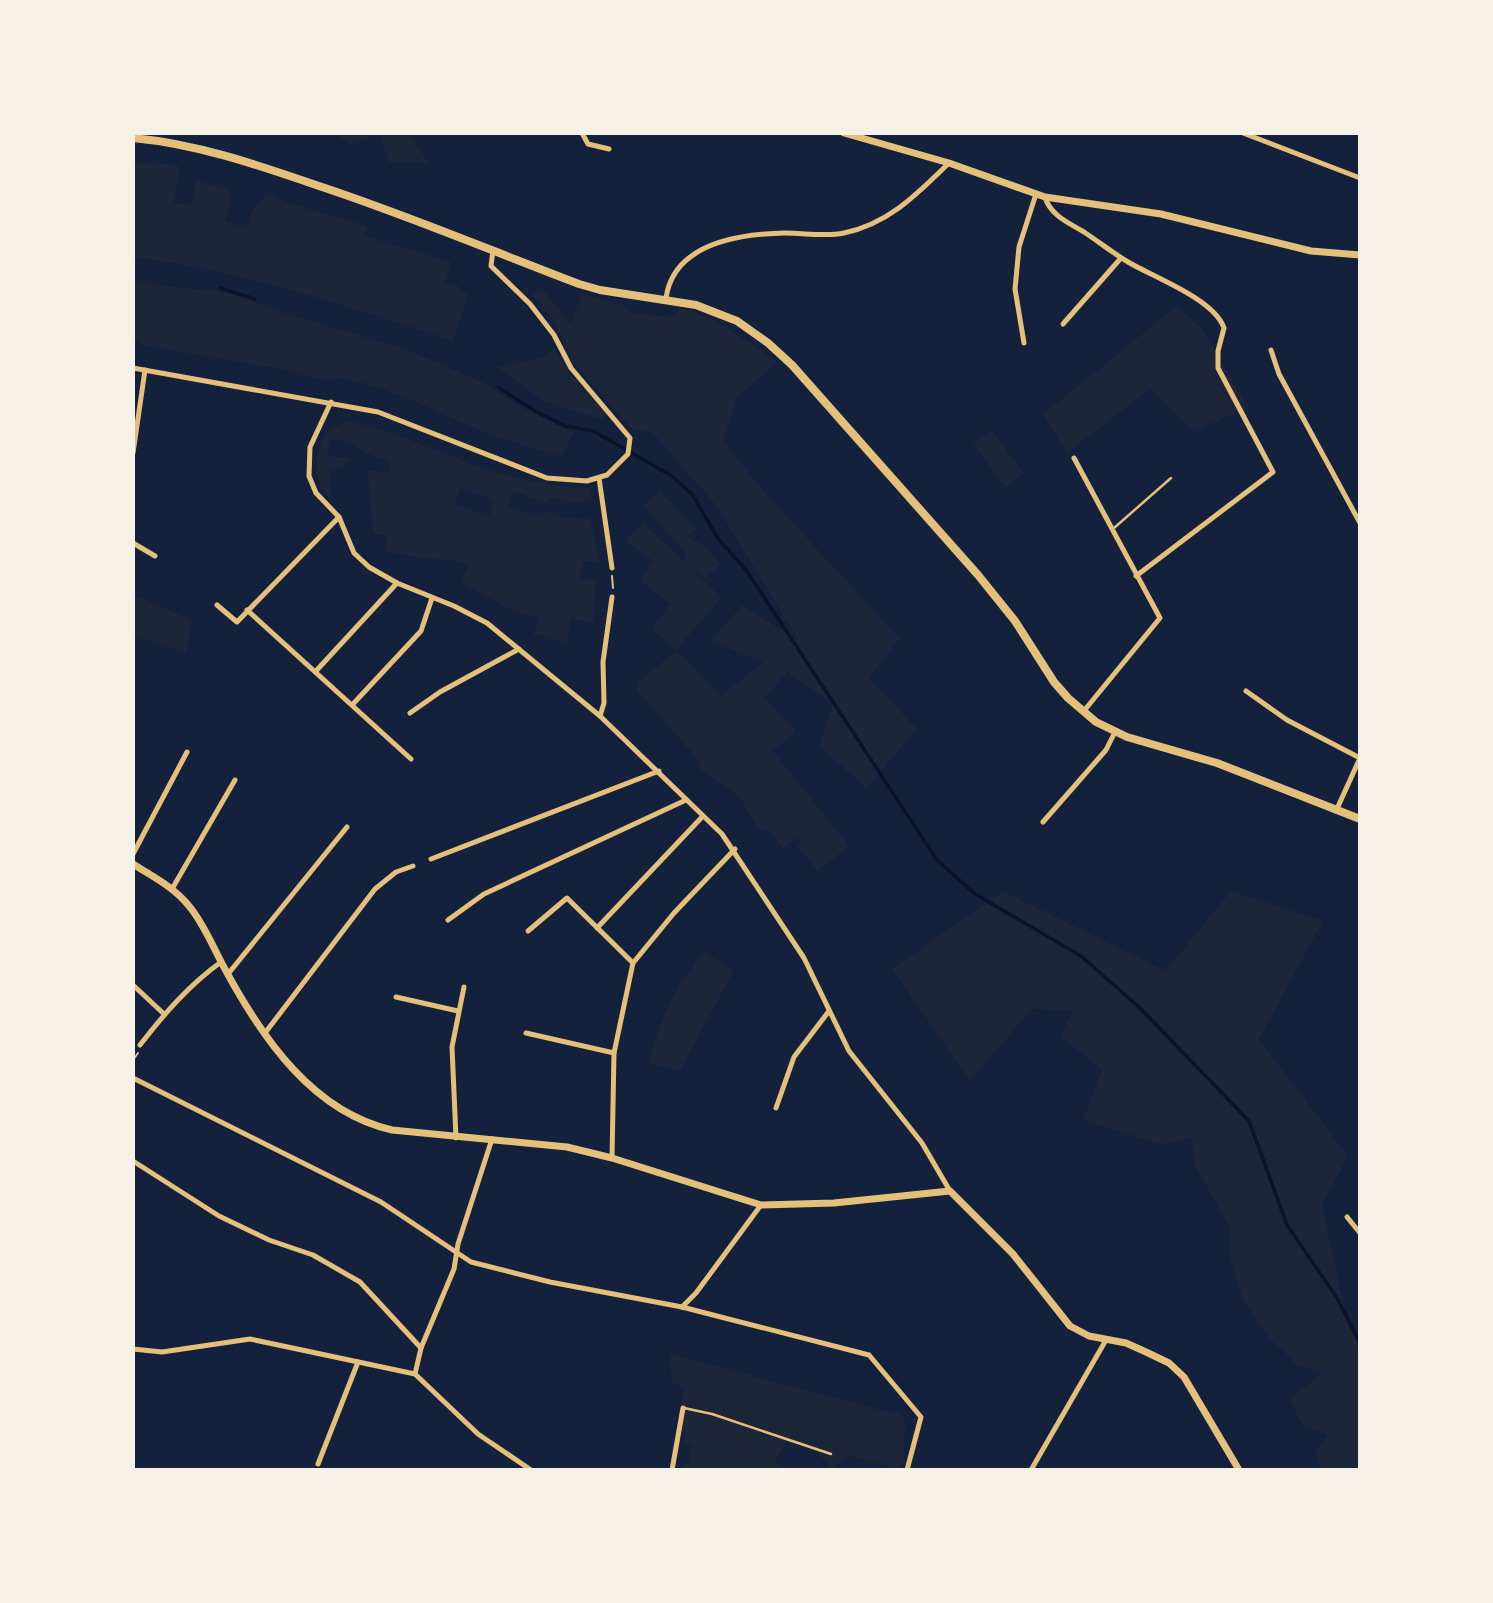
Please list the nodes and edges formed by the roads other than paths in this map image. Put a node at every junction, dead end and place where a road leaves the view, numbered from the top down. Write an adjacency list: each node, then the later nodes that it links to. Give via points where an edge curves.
1 (582, 133): 5 (street, via 588,144)
2 (844, 133): 6 (street)
3 (1243, 133): 7 (street)
4 (133, 138): 10 (main road, via 207,150 264,166 409,215)
5 (609, 149)
6 (949, 163): 8 (street); 13 (street, via 915,196 876,223 844,233 744,236 710,246 674,270)
7 (1360, 178)
8 (1036, 194): 9 (street); 15 (street, via 1017,261 1015,289)
9 (1045, 197): 11 (street, via 1161,214 1311,251); 12 (street, via 1056,214)
10 (493, 250): 13 (main road, via 600,290); 22 (street, via 491,266 530,304 576,374 626,431 629,451)
11 (1360, 255)
12 (1121, 258): 14 (street); 30 (street, via 1184,290 1220,319 1224,328 1218,368 1273,472)
13 (666, 298): 40 (main road, via 737,321 785,358 993,592 1055,682)
14 (1063, 324)
15 (1024, 343)
16 (1271, 350): 25 (street, via 1279,374)
17 (133, 368): 18 (street)
18 (145, 370): 19 (street); 20 (street)
19 (331, 402): 22 (street, via 378,412 547,478); 24 (street, via 312,440 308,470 312,487)
20 (133, 453)
21 (1074, 458): 26 (street)
22 (599, 478): 29 (street)
23 (1171, 478): 26 (lane)
24 (339, 517): 31 (street, via 359,559); 35 (street)
25 (1360, 523)
26 (1112, 530): 30 (street)
27 (133, 543): 28 (street)
28 (155, 556)
29 (611, 568)
30 (1136, 576): 40 (street, via 1160,618)
31 (397, 583): 33 (street); 37 (street)
32 (612, 597): 42 (street)
33 (432, 598): 36 (street, via 474,615); 39 (street, via 421,631)
34 (217, 605): 35 (street, via 237,622)
35 (247, 610): 37 (street)
36 (519, 649): 41 (street); 42 (street)
37 (316, 671): 39 (street)
38 (1246, 691): 45 (street, via 1287,720)
39 (353, 704): 46 (street)
40 (1083, 712): 43 (main road)
41 (410, 713)
42 (600, 716): 47 (street)
43 (1115, 732): 50 (main road, via 1217,762); 53 (street, via 1106,750)
44 (187, 752): 56 (street)
45 (1360, 758): 50 (street)
46 (411, 759)
47 (659, 771): 49 (street); 57 (street)
48 (235, 780): 60 (street)
49 (686, 800): 51 (street); 61 (street, via 484,894)
50 (1336, 811): 52 (main road)
51 (703, 816): 55 (street); 62 (street)
52 (1360, 819)
53 (1043, 822)
54 (347, 827): 66 (street)
55 (735, 849): 65 (street); 71 (street, via 804,958)
56 (133, 854)
57 (431, 859)
58 (133, 864): 60 (street)
59 (414, 866): 73 (street, via 396,872 375,889)
60 (172, 889): 64 (street, via 197,916)
61 (448, 920)
62 (597, 928): 63 (street, via 567,898); 65 (street)
63 (528, 931)
64 (221, 962): 66 (street); 72 (street)
65 (633, 963): 76 (street)
66 (228, 974): 73 (street)
67 (133, 985): 72 (street)
68 (464, 987): 70 (street)
69 (396, 997): 70 (street)
70 (458, 1011): 79 (street, via 452,1057)
71 (829, 1011): 78 (street, via 794,1057); 83 (street, via 854,1060 915,1134)
72 (164, 1014): 75 (street)
73 (265, 1033): 79 (street, via 320,1096 348,1115 392,1130)
74 (526, 1033): 76 (street)
75 (140, 1045)
76 (614, 1053): 81 (street)
77 (133, 1078): 87 (street, via 382,1202)
78 (776, 1108)
79 (456, 1138): 80 (street)
80 (492, 1139): 81 (street, via 567,1147); 87 (street)
81 (611, 1158): 84 (street)
82 (133, 1161): 90 (street, via 219,1216 313,1255 360,1282)
83 (950, 1191): 84 (street); 89 (street, via 1013,1254 1070,1326)
84 (761, 1205): 88 (street)
85 (1347, 1217): 86 (street)
86 (1360, 1233)
87 (457, 1256): 88 (street, via 550,1282); 90 (street)
88 (682, 1307): 99 (street, via 869,1355 921,1417)
89 (1106, 1340): 100 (street); 101 (street, via 1146,1352 1184,1377)
90 (421, 1348): 93 (street)
91 (133, 1349): 92 (street, via 162,1352 250,1339)
92 (358, 1362): 93 (street); 96 (street)
93 (415, 1374): 97 (street, via 478,1434)
94 (682, 1408): 95 (lane); 98 (street)
95 (831, 1454)
96 (318, 1464)
97 (531, 1470)
98 (672, 1470)
99 (907, 1470)
100 (1031, 1470)
101 (1239, 1470)

